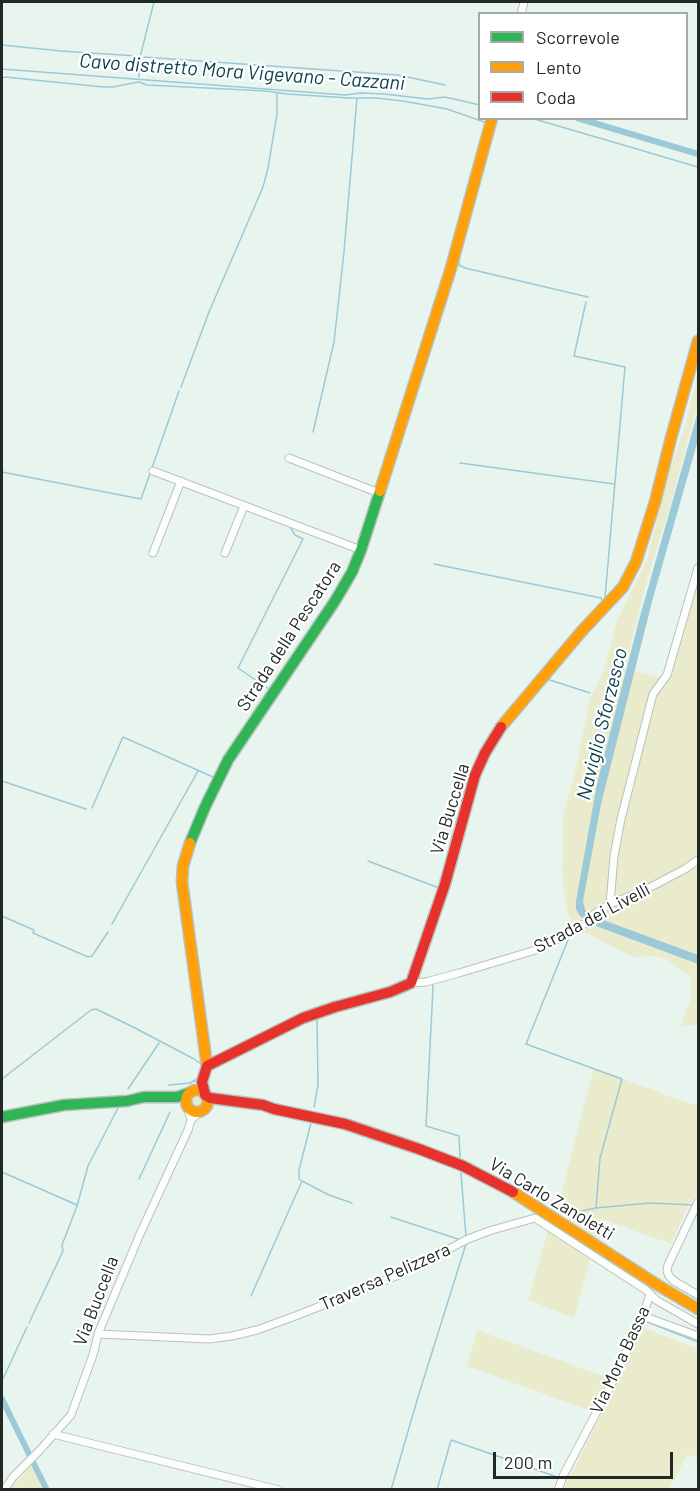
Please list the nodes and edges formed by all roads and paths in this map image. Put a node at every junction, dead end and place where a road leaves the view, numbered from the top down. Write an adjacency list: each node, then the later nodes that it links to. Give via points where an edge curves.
1 (491, 122): 6 (street, Strada della Pescatora, via 451,268)
2 (699, 341): 14 (street, Via Buccella, via 636,562 623,587 509,716 484,753)
3 (289, 458): 6 (street)
4 (153, 471): 5 (street)
5 (181, 481): 7 (street); 9 (street)
6 (379, 493): 8 (street, Strada della Pescatora)
7 (244, 506): 8 (street); 10 (street)
8 (361, 550): 15 (street, Strada della Pescatora, via 335,601 228,760 188,848 182,882)
9 (153, 553)
10 (225, 553)
11 (699, 568): 13 (street, via 667,675 653,694 621,819)
12 (699, 860): 13 (street, Strada dei Livelli)
13 (610, 904): 14 (street, Strada dei Livelli, via 572,932 539,949)
14 (411, 983): 15 (street, via 303,1018)
15 (207, 1066): 16 (street)
16 (201, 1082): 17 (street); 19 (street)
17 (191, 1092): 18 (street, via 177,1097); 19 (street, via 199,1091); 20 (street, via 186,1099)
18 (127, 1101): 20 (street); 21 (street, via 64,1105)
19 (204, 1102): 20 (street, via 194,1112); 25 (street, Via Carlo Zanoletti, via 323,1119 447,1159 519,1195)
20 (189, 1111): 28 (street, Via Buccella, via 188,1130)
21 (2, 1117)
22 (697, 1205): 24 (street, via 667,1270 674,1281)
23 (650, 1294): 26 (street, Via Mora Bassa); 27 (street); 28 (street, Traversa Pelizzera, via 535,1218 468,1239 401,1274 257,1330 209,1339)
24 (699, 1295)
25 (699, 1309)
26 (643, 1316): 29 (street); 33 (street, Via Mora Bassa)
27 (699, 1324)
28 (98, 1334): 30 (street, Via Buccella, via 71,1415)
29 (699, 1336)
30 (53, 1434): 31 (street, Via Buccella); 32 (street)
31 (4, 1490)
32 (279, 1490)
33 (558, 1490)

